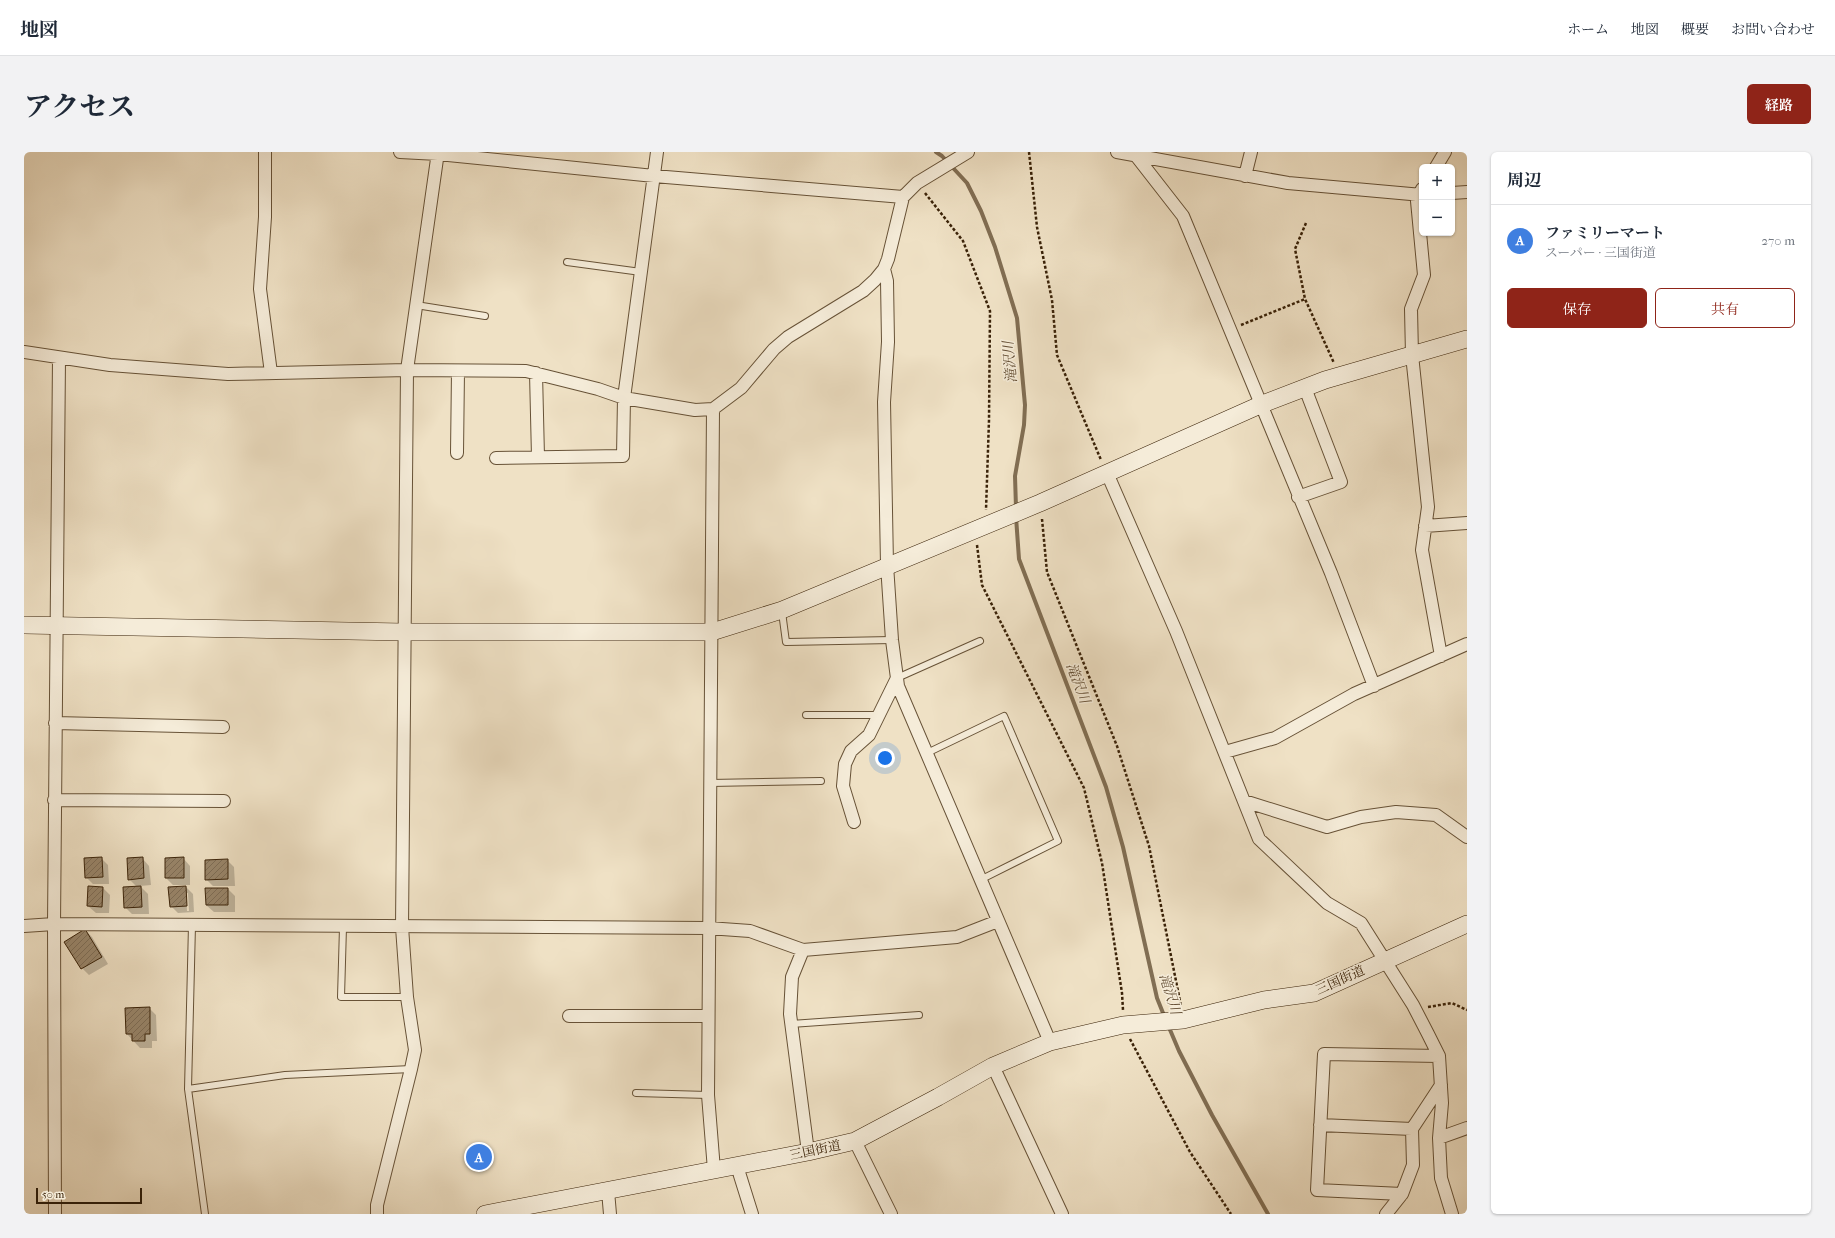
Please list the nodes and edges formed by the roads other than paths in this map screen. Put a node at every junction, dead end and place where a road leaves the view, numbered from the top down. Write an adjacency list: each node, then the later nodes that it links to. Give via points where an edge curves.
1 (265, 152): 30 (street, via 265,217 260,289)
2 (400, 152): 8 (street)
3 (657, 152): 12 (street)
4 (968, 152): 17 (street, via 917,183)
5 (1117, 152): 9 (street)
6 (1251, 152): 13 (street)
7 (1445, 152): 11 (street)
8 (438, 153): 12 (street); 22 (street)
9 (1138, 154): 10 (street); 34 (street, via 1183,216)
10 (1178, 158): 13 (street)
11 (1438, 164)
12 (654, 176): 17 (street); 21 (street)
13 (1245, 176): 15 (street, via 1288,183)
14 (1467, 192): 16 (street)
15 (1419, 193)
16 (1455, 193)
17 (903, 196): 20 (street)
18 (1419, 197): 26 (street, via 1417,201 1424,275 1411,309)
19 (567, 262): 21 (lane)
20 (884, 269): 35 (street, via 863,291 788,337 774,349 741,388); 43 (street, via 887,281 888,342 884,402)
21 (641, 272): 33 (street)
22 (416, 305): 23 (lane); 28 (street)
23 (485, 316)
24 (1467, 339): 26 (street)
25 (24, 352): 27 (street)
26 (1412, 355): 32 (street); 42 (street, via 1428,507)
27 (60, 358): 30 (street, via 168,370 228,374); 46 (street)
28 (407, 370): 29 (street); 30 (street); 47 (street)
29 (458, 370): 31 (street); 36 (street)
30 (270, 373)
31 (536, 373): 33 (street, via 598,388); 37 (street)
32 (1305, 388): 34 (street); 40 (street, via 1341,482)
33 (624, 398): 35 (street, via 695,410); 37 (street, via 623,456)
34 (1260, 405): 39 (street); 40 (street)
35 (713, 409): 48 (street)
36 (457, 453)
37 (538, 457): 38 (street)
38 (496, 458)
39 (1107, 473): 43 (street); 59 (street, via 1176,631)
40 (1298, 497): 54 (street)
41 (1467, 523): 42 (street)
42 (1425, 526): 52 (street, via 1422,550)
43 (887, 565): 44 (street); 49 (street)
44 (782, 610): 48 (street); 49 (lane, via 786,642)
45 (24, 625): 46 (street)
46 (56, 625): 47 (street); 57 (street)
47 (403, 632): 48 (street); 75 (street)
48 (712, 632): 62 (street)
49 (892, 640): 53 (street)
50 (980, 641): 53 (lane)
51 (1467, 644): 52 (street)
52 (1441, 656): 54 (street)
53 (898, 678): 56 (street); 60 (street, via 898,686)
54 (1374, 686): 59 (street, via 1354,694 1275,738)
55 (806, 715): 56 (lane)
56 (880, 715): 66 (street, via 869,735 851,751 845,764 843,786)
57 (55, 723): 58 (street); 63 (street)
58 (222, 727)
59 (1225, 752): 65 (street)
60 (927, 753): 68 (street); 68 (lane, via 1004,716 1058,841)
61 (821, 781): 62 (lane)
62 (710, 782): 76 (street)
63 (54, 800): 64 (street); 70 (street)
64 (224, 801)
65 (1244, 802): 67 (street, via 1327,827 1361,817 1396,812 1436,815); 78 (street, via 1259,839 1327,903 1361,923)
66 (854, 822)
67 (1467, 837)
68 (980, 880): 69 (street)
69 (998, 921): 77 (street, via 957,937); 84 (street)
70 (54, 924): 72 (street); 73 (street); 102 (street)
71 (1467, 924): 78 (street, 三国街道)
72 (192, 925): 74 (street); 89 (lane)
73 (24, 926)
74 (343, 927): 75 (street); 79 (lane, via 341,997)
75 (402, 927): 76 (street); 79 (street)
76 (708, 928): 77 (street, via 750,931); 82 (street)
77 (803, 950): 83 (street, via 792,977)
78 (1384, 960): 84 (street, 三国街道, via 1314,993 1264,1000 1183,1020 1123,1026); 85 (street, via 1416,1009)
79 (407, 997): 87 (street, via 415,1050)
80 (919, 1015): 83 (lane)
81 (568, 1016): 82 (street)
82 (708, 1016): 91 (street)
83 (791, 1024): 97 (street)
84 (1050, 1042): 86 (street, 三国街道)
85 (1439, 1056): 88 (street); 92 (street, via 1324,1054)
86 (993, 1066): 96 (street, 三国街道); 109 (street)
87 (411, 1069): 89 (lane, via 285,1075); 104 (street)
88 (1441, 1085): 94 (street); 95 (street, via 1442,1103)
89 (188, 1089): 103 (lane)
90 (636, 1093): 91 (lane)
91 (708, 1095): 99 (street)
92 (1320, 1125): 94 (street); 101 (street, via 1317,1190)
93 (1467, 1128): 95 (street)
94 (1412, 1129): 101 (street, via 1413,1165)
95 (1438, 1138): 111 (street, via 1441,1178)
96 (855, 1141): 97 (street, 三国街道); 108 (street)
97 (808, 1152): 98 (street, 三国街道)
98 (737, 1166): 99 (street, 三国街道); 107 (street)
99 (714, 1170): 100 (street, 三国街道)
100 (608, 1191): 105 (street, 三国街道); 106 (street)
101 (1402, 1194): 110 (street)
102 (55, 1214)
103 (205, 1214)
104 (377, 1214)
105 (485, 1214)
106 (610, 1214)
107 (752, 1214)
108 (891, 1214)
109 (1062, 1214)
110 (1386, 1214)
111 (1452, 1214)

